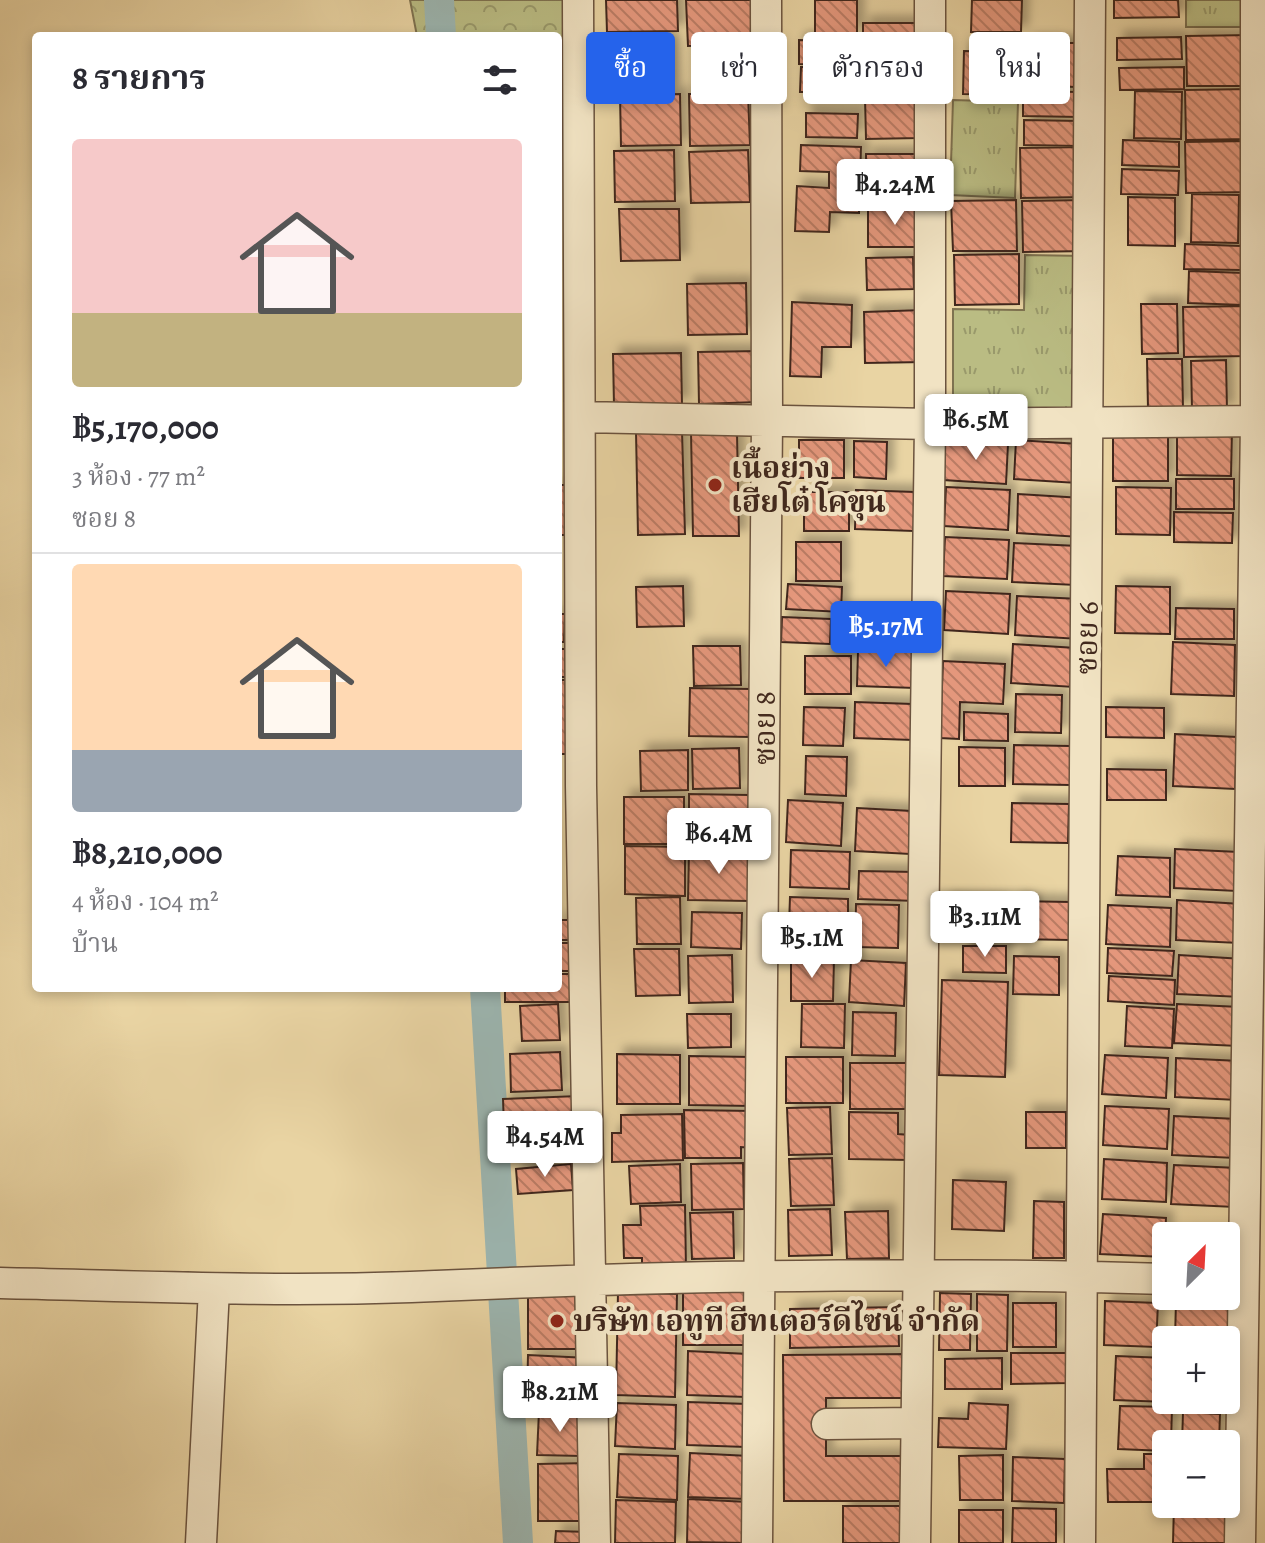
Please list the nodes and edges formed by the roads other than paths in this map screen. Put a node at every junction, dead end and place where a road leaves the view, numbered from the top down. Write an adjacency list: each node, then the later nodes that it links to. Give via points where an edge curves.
1 (578, 0): 6 (street)
2 (766, 0): 7 (street, ซอย 8)
3 (930, 0): 10 (street)
4 (1090, 0): 8 (street, ซอย 6)
5 (1256, 0): 9 (street)
6 (582, 417): 7 (street); 14 (street, via 581,786)
7 (767, 421): 10 (street); 11 (street, ซอย 8)
8 (1090, 421): 9 (street); 10 (street); 13 (street, ซอย 6)
9 (1261, 421): 16 (street)
10 (930, 424): 12 (street)
11 (760, 1275): 12 (street); 14 (street); 23 (street, ซอย 8)
12 (917, 1275): 13 (street); 19 (street)
13 (1080, 1276): 15 (street); 25 (street, ซอย 6)
14 (592, 1278): 18 (street); 22 (street)
15 (1152, 1279)
16 (1244, 1281): 26 (street)
17 (0, 1283): 18 (street)
18 (214, 1289): 21 (street)
19 (916, 1423): 20 (street); 24 (street)
20 (827, 1424)
21 (201, 1543)
22 (595, 1543)
23 (757, 1543)
24 (915, 1543)
25 (1080, 1543)
26 (1240, 1543)

